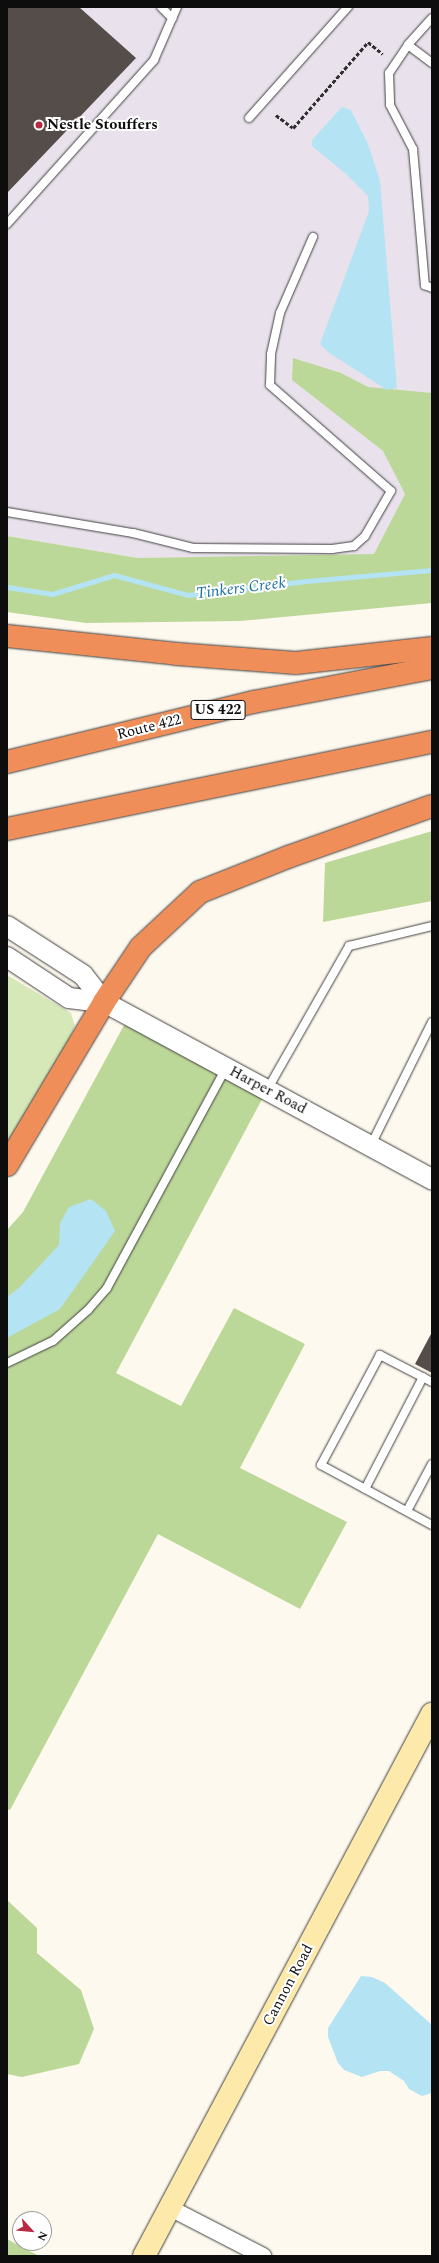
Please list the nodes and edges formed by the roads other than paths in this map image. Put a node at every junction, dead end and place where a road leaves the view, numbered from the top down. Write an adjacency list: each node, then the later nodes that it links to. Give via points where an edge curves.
1 (161, 7): 4 (lane)
2 (177, 7): 4 (lane)
3 (348, 7): 8 (lane)
4 (172, 18): 9 (lane, via 154,60)
5 (432, 18): 6 (lane)
6 (408, 45): 7 (lane); 11 (lane, via 389,73 390,105 413,149 425,285)
7 (432, 63)
8 (249, 118)
9 (7, 224)
10 (313, 237): 12 (lane, via 280,313 271,354 270,385 391,491 365,536 354,546 332,549 193,548 133,533)
11 (432, 288)
12 (7, 512)
13 (7, 636): 14 (highway, via 177,654 296,663)
14 (432, 648)
15 (432, 668): 17 (highway, Route 422 / US 422, via 254,702)
16 (432, 742): 19 (highway)
17 (7, 762)
18 (432, 806): 25 (highway, via 288,857 200,892 141,947)
19 (92, 810): 20 (highway); 21 (highway)
20 (7, 829)
21 (7, 841)
22 (7, 926): 25 (street, Harper Road, via 84,975)
23 (432, 926): 28 (lane, via 349,946)
24 (7, 957): 25 (street, Harper Road, via 69,998)
25 (104, 1002): 27 (street, Harper Road); 30 (highway)
26 (432, 1022): 29 (lane)
27 (226, 1068): 28 (street, Harper Road); 32 (lane, via 107,1288 88,1310 53,1341)
28 (267, 1090): 29 (street, Harper Road)
29 (370, 1146): 31 (street, Harper Road)
30 (7, 1165)
31 (432, 1179)
32 (7, 1363)
33 (423, 1377): 34 (lane); 36 (lane); 36 (lane, via 380,1355 321,1465)
34 (432, 1382)
35 (432, 1464): 37 (lane)
36 (365, 1489): 37 (lane)
37 (406, 1511): 38 (lane)
38 (432, 1524)
39 (431, 1718): 40 (main road, Cannon Road)
40 (170, 2208): 41 (main road, Cannon Road); 42 (street)
41 (144, 2256)
42 (263, 2256)

